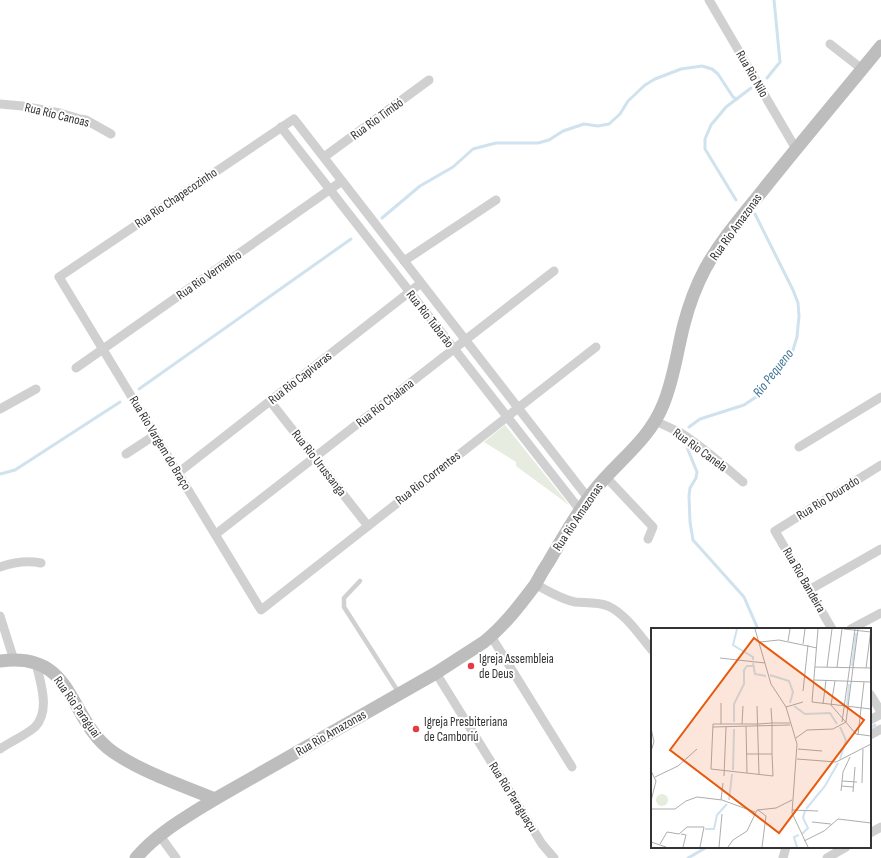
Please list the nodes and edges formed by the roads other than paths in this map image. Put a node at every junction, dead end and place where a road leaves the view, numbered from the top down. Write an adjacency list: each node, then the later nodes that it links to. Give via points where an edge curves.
1 (709, 0): 10 (street, Rua Rio Nilo)
2 (830, 44): 4 (street)
3 (881, 46): 4 (street, Rua Rio Amazonas)
4 (862, 69): 10 (street, Rua Rio Amazonas)
5 (429, 80): 11 (street, Rua Rio Timbó)
6 (0, 104): 9 (street, Rua Rio Canoas, via 60,113 86,120)
7 (294, 118): 8 (street, Rua Rio Chapecozinho); 11 (street, Rua Rio Tubarão)
8 (281, 127): 13 (street, Rua Rio Tubarão); 17 (street, Rua Rio Chapecozinho)
9 (111, 134)
10 (796, 149): 31 (street, Rua Rio Amazonas, via 730,232 705,270 688,310 672,378)
11 (324, 157): 12 (street, Rua Rio Tubarão)
12 (342, 181): 13 (street, Rua Rio Vermelho); 15 (street, Rua Rio Tubarão)
13 (330, 190): 19 (street, Rua Rio Tubarão); 22 (street, Rua Rio Vermelho)
14 (496, 200): 15 (street)
15 (404, 261): 18 (street, Rua Rio Tubarão)
16 (554, 271): 20 (street, Rua Rio Chalana)
17 (59, 277): 22 (street, Rua Rio Vargem do Braço)
18 (422, 283): 19 (street, Rua Rio Capivaras); 20 (street, Rua Rio Tubarão)
19 (410, 292): 23 (street, Rua Rio Tubarão); 27 (street, Rua Rio Capivaras)
20 (465, 340): 23 (street, Rua Rio Chalana); 28 (street, Rua Rio Tubarão)
21 (596, 347): 28 (street, Rua Rio Correntes)
22 (103, 349): 24 (street, Rua Rio Vermelho); 32 (street, Rua Rio Vargem do Braço)
23 (454, 349): 30 (street, Rua Rio Tubarão); 35 (street, Rua Rio Chalana)
24 (76, 368)
25 (36, 389): 29 (street)
26 (881, 397): 33 (street)
27 (270, 401): 35 (street, Rua Rio Urussanga); 37 (street, Rua Rio Capivaras)
28 (518, 408): 30 (street, Rua Rio Correntes); 40 (street, Rua Rio Tubarão)
29 (0, 409)
30 (507, 417): 41 (street, Rua Rio Tubarão); 42 (street, Rua Rio Correntes)
31 (656, 421): 38 (street, Rua Rio Amazonas, via 642,441); 39 (street, Rua Rio Canela, via 689,439)
32 (155, 434): 34 (street); 37 (street, Rua Rio Vargem do Braço)
33 (798, 447)
34 (126, 454)
35 (314, 457): 42 (street, Rua Rio Urussanga); 44 (street, Rua Rio Chalana)
36 (881, 465): 43 (street, Rua Rio Dourado)
37 (178, 473): 44 (street, Rua Rio Vargem do Braço)
38 (606, 477): 40 (street, Rua Rio Amazonas); 45 (street, via 653,528)
39 (743, 482)
40 (588, 498): 41 (street, Rua Rio Amazonas)
41 (580, 510): 50 (street, Rua Rio Amazonas)
42 (368, 526): 52 (street, Rua Rio Correntes)
43 (775, 531): 51 (street, Rua Rio Bandeira)
44 (216, 534): 52 (street, Rua Rio Vargem do Braço)
45 (648, 539)
46 (881, 549): 51 (street)
47 (40, 563): 48 (street, via 18,562)
48 (0, 567)
49 (360, 581): 63 (lane, via 344,598 344,606)
50 (535, 584): 57 (street, Rua Rio Amazonas, via 510,617); 58 (street, via 574,602 609,606 625,619)
51 (810, 590): 55 (street, Rua Rio Bandeira)
52 (261, 610)
53 (881, 613): 56 (street)
54 (0, 616): 59 (street)
55 (831, 628)
56 (853, 628)
57 (491, 636): 62 (street, Rua Rio Amazonas); 70 (street)
58 (651, 649)
59 (14, 660): 60 (street, Rua Rio Paraguai); 61 (street, Rua Rio Paraguai)
60 (0, 661)
61 (36, 663): 69 (street, via 43,697 40,721 30,731); 71 (street, Rua Rio Paraguai, via 50,670 64,684 93,732 112,752 158,776)
62 (436, 674): 63 (street, Rua Rio Amazonas); 79 (street, Rua Rio Paraguaçu, via 542,844)
63 (400, 694): 71 (street, Rua Rio Amazonas)
64 (871, 696): 65 (street)
65 (881, 713): 66 (street)
66 (871, 719)
67 (881, 729): 68 (street)
68 (871, 734)
69 (0, 749)
70 (572, 767)
71 (215, 799): 74 (street, Rua Rio Amazonas)
72 (881, 827): 73 (street)
73 (871, 833)
74 (160, 836): 77 (street, Rua Rio Amazonas); 78 (street)
75 (786, 848): 80 (street)
76 (844, 848): 81 (street)
77 (136, 858)
78 (176, 858)
79 (554, 858)
80 (783, 858)
81 (827, 858)

